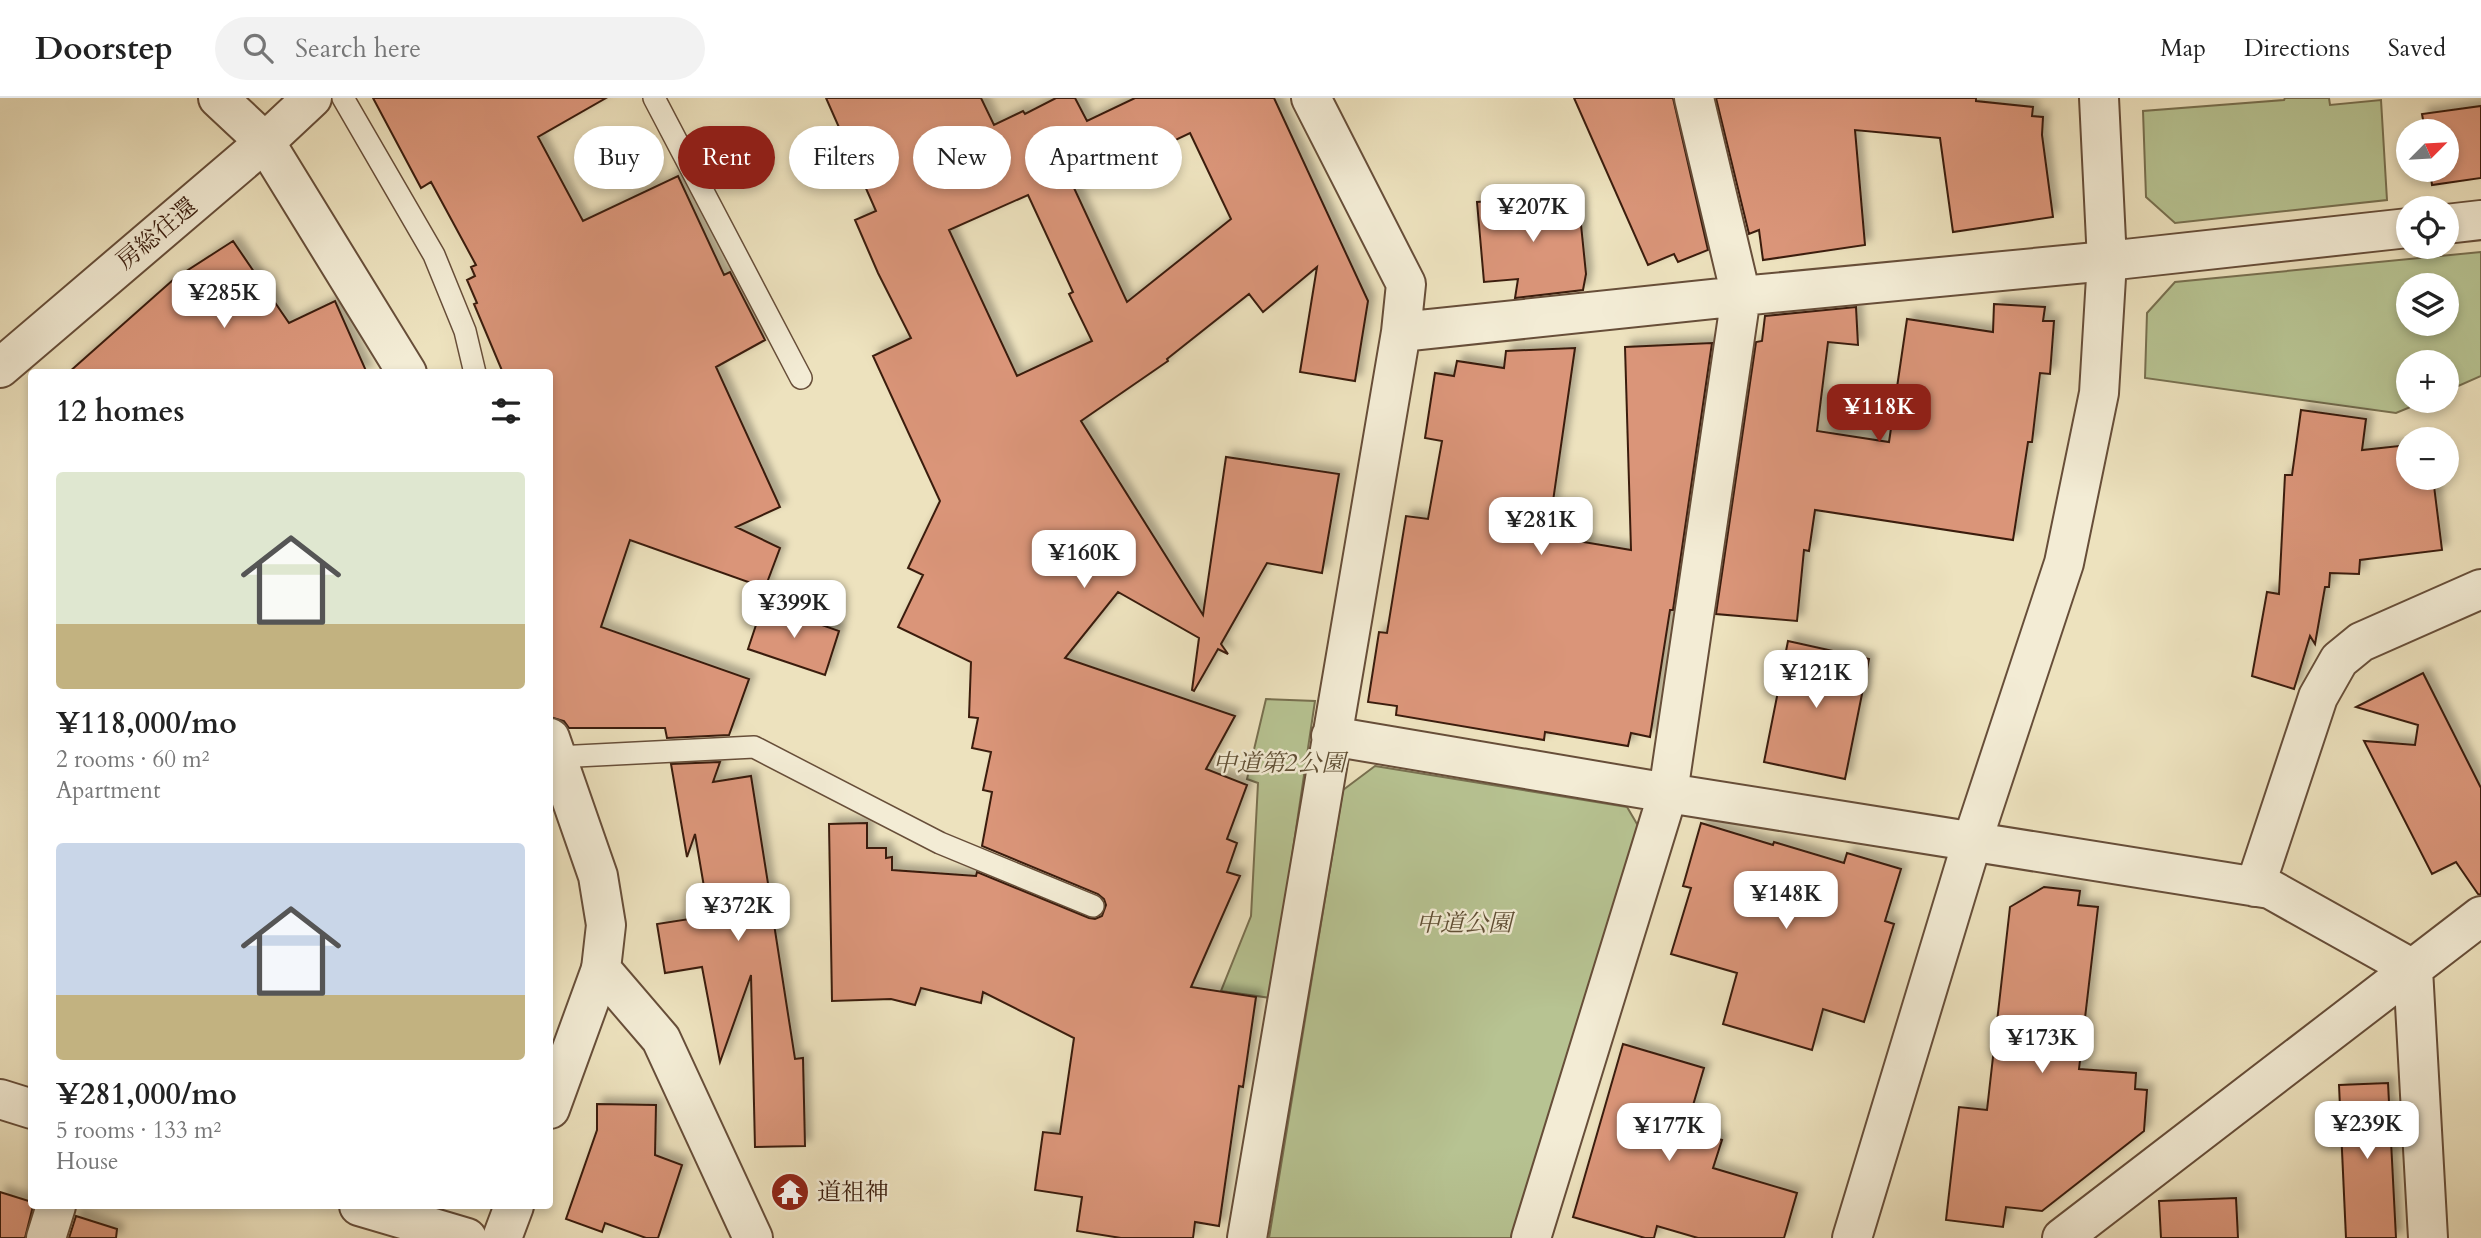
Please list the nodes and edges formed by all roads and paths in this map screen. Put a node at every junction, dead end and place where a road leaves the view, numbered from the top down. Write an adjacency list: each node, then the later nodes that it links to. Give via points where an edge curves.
1 (218, 98): 8 (street)
2 (312, 98): 8 (street, 房総往還)
3 (343, 98): 17 (lane, via 434,256 465,331)
4 (654, 98): 18 (lane)
5 (1311, 98): 14 (street, via 1406,284)
6 (1694, 98): 13 (street)
7 (2099, 98): 12 (street)
8 (265, 142): 15 (street, 房総往還); 16 (street)
9 (2481, 220): 10 (street)
10 (2459, 223)
11 (2396, 229): 12 (street)
12 (2107, 261): 13 (street); 23 (street, via 2099,393 2064,563)
13 (1741, 296): 14 (street); 22 (street)
14 (1401, 332): 20 (street)
15 (0, 368)
16 (405, 369)
17 (474, 369)
18 (801, 378)
19 (2481, 589): 24 (street, via 2361,642 2339,660 2318,697)
20 (1331, 736): 22 (street); 39 (street)
21 (553, 748): 25 (lane, via 754,747 940,843); 28 (street, via 598,876 606,925)
22 (1668, 793): 23 (street); 40 (street)
23 (1972, 842): 24 (street); 41 (street)
24 (2255, 887): 27 (street, via 2270,889)
25 (1093, 906)
26 (2481, 916): 27 (street)
27 (2413, 969): 42 (street); 43 (street)
28 (601, 970): 30 (street); 38 (street, via 661,1039)
29 (0, 1099): 31 (street)
30 (553, 1101)
31 (28, 1108)
32 (55, 1209): 35 (street)
33 (369, 1209): 36 (street)
34 (513, 1209): 37 (street)
35 (46, 1238)
36 (467, 1238)
37 (502, 1238)
38 (753, 1238)
39 (1247, 1238)
40 (1531, 1238)
41 (1852, 1238)
42 (2062, 1238)
43 (2428, 1238)

